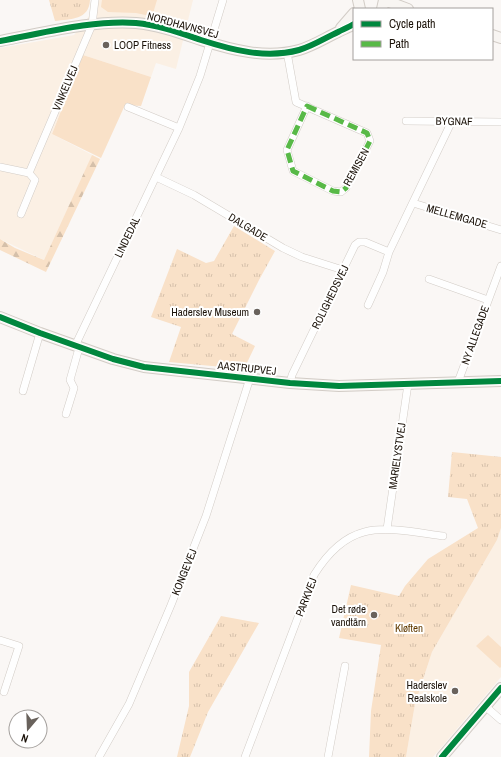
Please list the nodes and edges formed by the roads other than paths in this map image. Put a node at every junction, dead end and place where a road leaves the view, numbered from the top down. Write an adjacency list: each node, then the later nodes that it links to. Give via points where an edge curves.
1 (95, 0): 6 (street, VINKELVEJ)
2 (223, 0): 10 (street, LINDEDAL)
3 (384, 0): 4 (street)
4 (405, 8)
5 (353, 12): 8 (street, NORDHAVNSVEJ)
6 (92, 25): 9 (street, NORDHAVNSVEJ); 10 (street, NORDHAVNSVEJ, via 137,23 163,28); 19 (street, VINKELVEJ)
7 (353, 25): 8 (street, NORDHAVNSVEJ)
8 (339, 32): 11 (street, NORDHAVNSVEJ, via 311,46)
9 (0, 41)
10 (210, 43): 11 (street, NORDHAVNSVEJ, via 235,50 267,54); 17 (street, LINDEDAL)
11 (287, 52): 12 (street, REMISEN, via 296,102)
12 (306, 106): 12 (street, REMISEN, via 367,133 370,141 346,188 341,192 333,191 293,171 287,150)
13 (128, 107): 17 (street)
14 (406, 121): 15 (street, BYGNAF)
15 (452, 121): 16 (street, BYGNAF); 21 (street)
16 (501, 122)
17 (179, 128): 20 (street, LINDEDAL)
18 (0, 167): 19 (street)
19 (29, 173): 22 (street, VINKELVEJ, via 35,180)
20 (156, 177): 26 (street, DALGADE, via 194,195 283,248); 32 (street, LINDEDAL)
21 (413, 203): 23 (street, MELLEMGADE); 24 (street)
22 (21, 214)
23 (501, 230)
24 (389, 252): 26 (street, ROLIGHEDSVEJ, via 359,242); 29 (street)
25 (501, 266): 28 (street, NY ALLEGADE)
26 (343, 270): 36 (street, ROLIGHEDSVEJ)
27 (430, 279): 28 (street)
28 (488, 300): 35 (street, NY ALLEGADE)
29 (368, 306)
30 (0, 317): 31 (street, AASTRUPVEJ)
31 (40, 333): 32 (street, AASTRUPVEJ); 38 (street)
32 (77, 347): 33 (street, AASTRUPVEJ, via 144,368); 39 (street, via 70,380 74,388)
33 (250, 378): 36 (street, AASTRUPVEJ); 48 (street, KONGEVEJ, via 206,516 171,605 129,704)
34 (501, 381): 35 (street, AASTRUPVEJ)
35 (458, 382): 37 (street, AASTRUPVEJ)
36 (290, 383): 37 (street, AASTRUPVEJ, via 339,386)
37 (408, 384): 40 (street, MARIELYSTVEJ)
38 (22, 391)
39 (66, 414)
40 (387, 529): 41 (street, PARKVEJ); 49 (street, PARKVEJ, via 370,530 352,537 335,547 322,562 314,575)
41 (442, 536)
42 (0, 640): 45 (street, via 19,646)
43 (345, 666): 50 (street)
44 (501, 688): 46 (street)
45 (4, 692)
46 (485, 706): 47 (street); 51 (street)
47 (501, 720)
48 (99, 757)
49 (245, 757)
50 (328, 757)
51 (442, 757)

